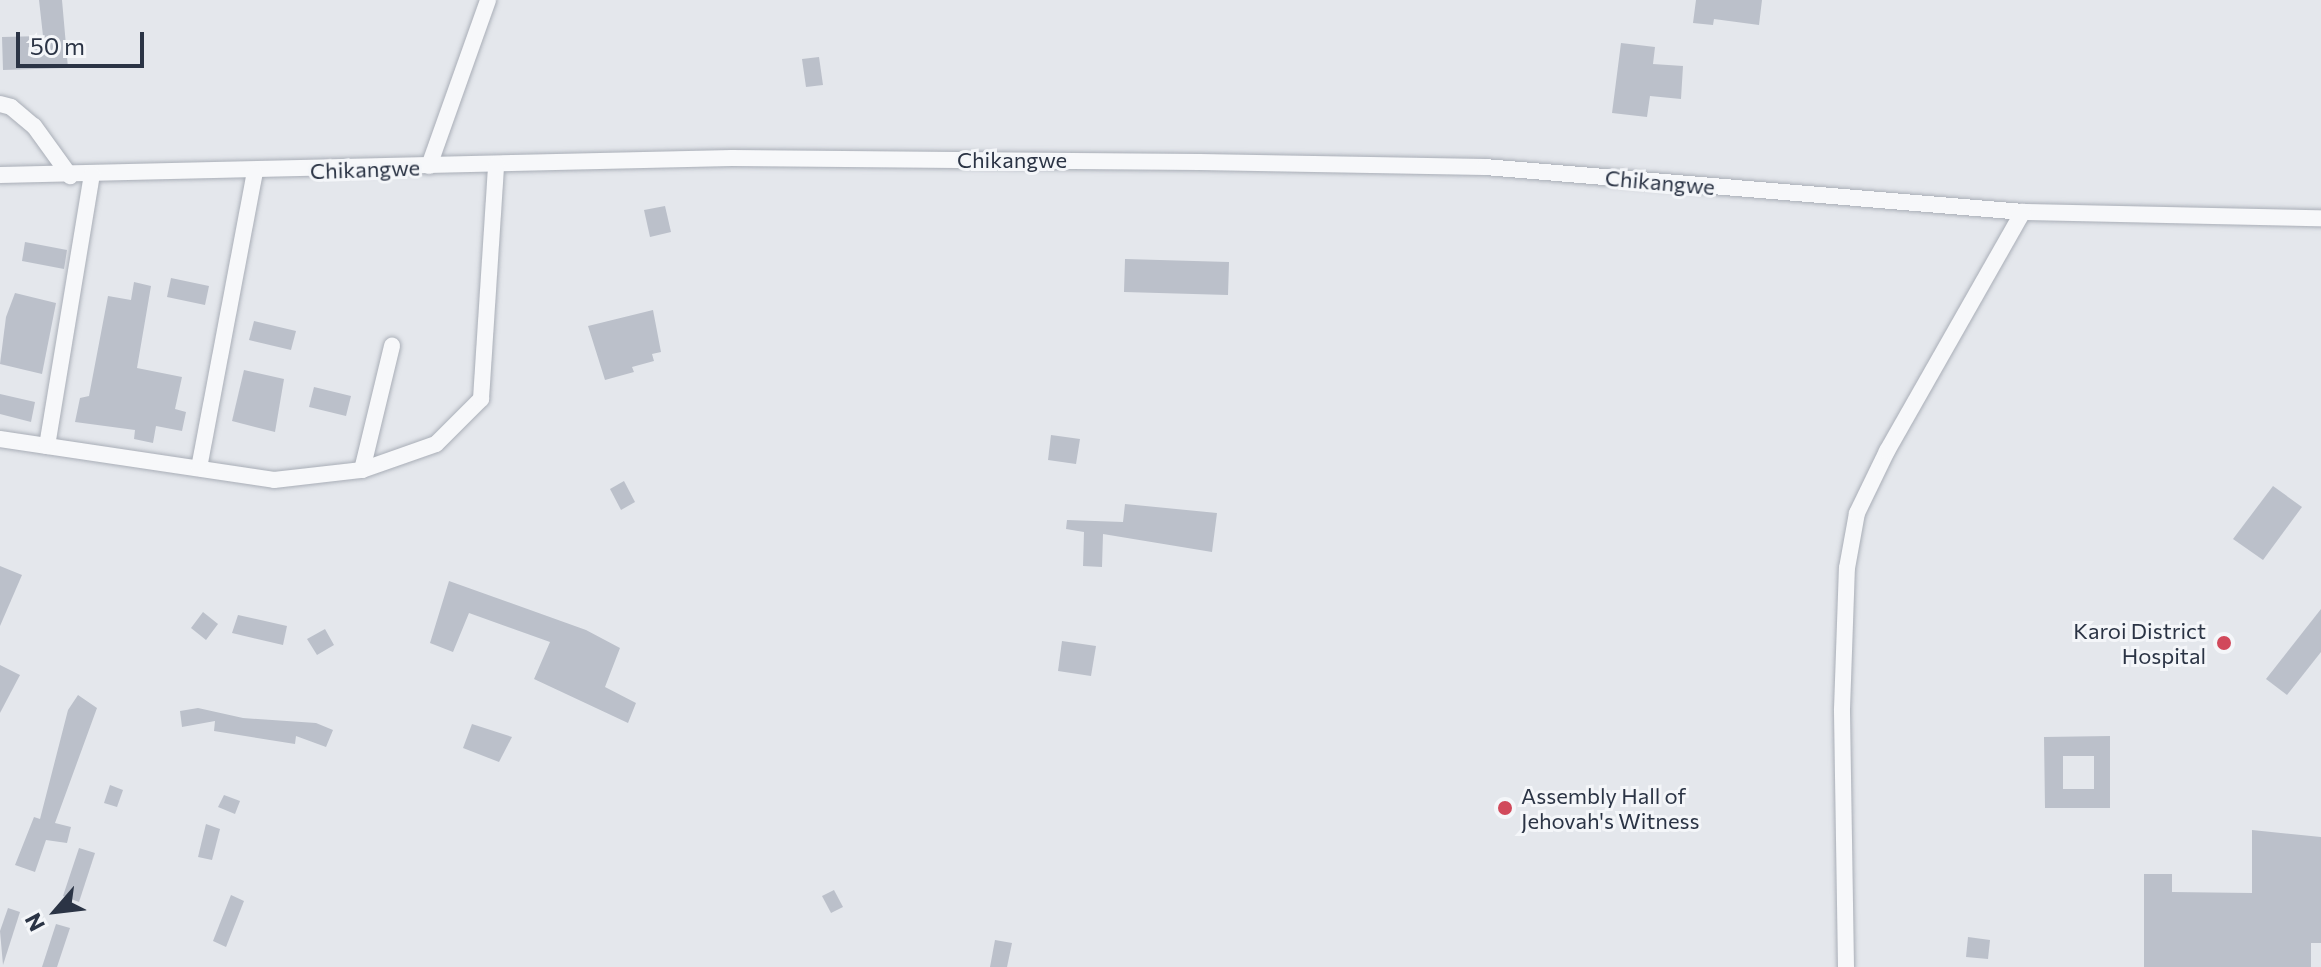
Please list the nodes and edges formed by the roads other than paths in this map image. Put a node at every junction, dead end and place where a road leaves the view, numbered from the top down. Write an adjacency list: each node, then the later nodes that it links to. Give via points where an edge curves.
1 (488, 0): 4 (street)
2 (0, 104): 8 (street, via 34,126)
3 (496, 164): 4 (street, Chikangwe); 9 (street, Chikangwe, via 732,158 1485,167); 15 (street, via 481,399 436,444)
4 (429, 166): 5 (street, Chikangwe)
5 (255, 173): 7 (street, Chikangwe); 14 (street)
6 (0, 175): 8 (street, Chikangwe)
7 (92, 175): 8 (street, Chikangwe); 13 (street)
8 (70, 176)
9 (2023, 212): 10 (street, Chikangwe); 16 (street, via 1857,513 1847,568 1842,709)
10 (2321, 218)
11 (392, 346): 15 (street)
12 (0, 439): 13 (street)
13 (47, 446): 14 (street)
14 (199, 468): 15 (street, via 274,480)
15 (362, 470)
16 (1846, 967)

